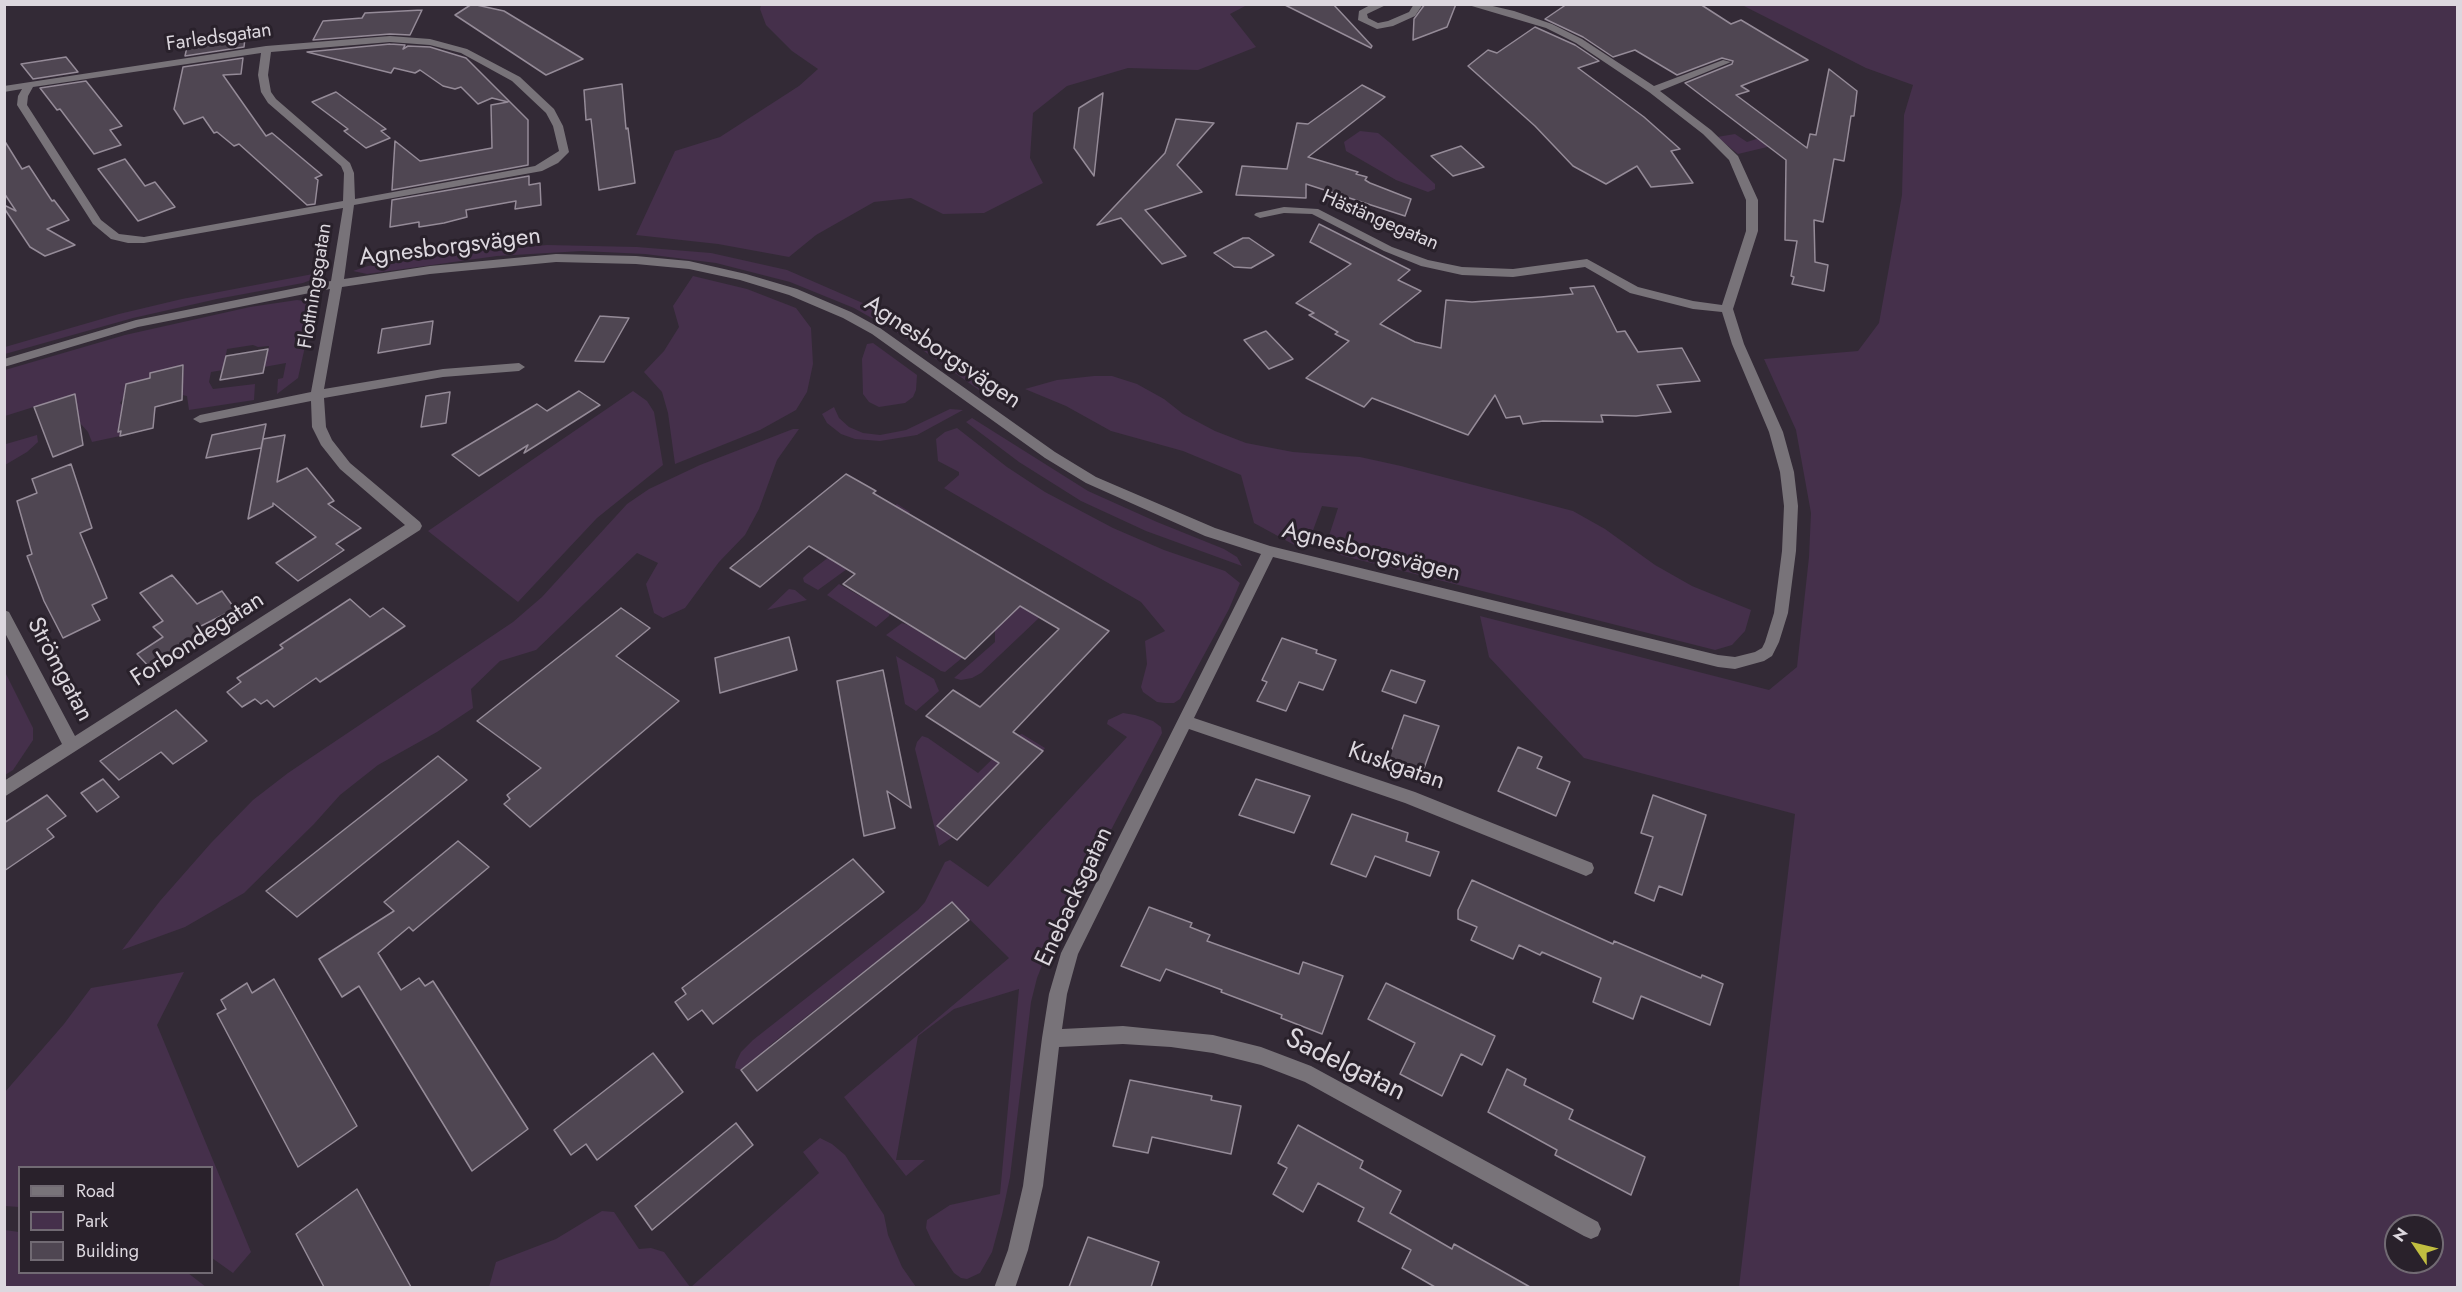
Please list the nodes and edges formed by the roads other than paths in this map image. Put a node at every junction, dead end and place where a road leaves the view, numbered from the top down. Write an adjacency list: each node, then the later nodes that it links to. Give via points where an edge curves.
1 (1383, 4): 2 (street, via 1366,9 1363,20 1377,26 1390,24 1412,14)
2 (1419, 4)
3 (1469, 4): 8 (street, via 1514,14 1572,37)
4 (266, 49): 6 (street, Farledsgatan); 9 (street, Flottningsgatan, via 266,92 279,108 346,165); 9 (street, Farledsgatan, via 390,39 446,45 480,58 516,79 550,111 558,126 564,152 538,168)
5 (1726, 62): 8 (street)
6 (30, 85): 7 (street); 9 (street, Farledsgatan, via 22,105 97,222 115,237 144,240)
7 (4, 89)
8 (1653, 90): 12 (street, via 1707,132 1734,159 1748,187 1752,231)
9 (349, 203): 11 (street, Flottningsgatan)
10 (1260, 215): 12 (street, Hästängegatan, via 1284,210 1314,211 1388,249 1462,271 1513,273 1587,263 1645,294)
11 (337, 284): 13 (street, Agnesborgsvägen, via 181,313); 15 (street, Flottningsgatan); 18 (street, Agnesborgsvägen, via 556,258 689,265 742,277 803,296 876,331 1050,455 1092,480 1182,521)
12 (1727, 309): 18 (street, Agnesborgsvägen, via 1776,432 1791,506 1780,613 1772,642 1759,657 1735,663 1718,661)
13 (4, 363)
14 (519, 367): 15 (street, via 443,373)
15 (318, 395): 16 (street); 17 (street, Flottningsgatan, via 319,428 333,454)
16 (200, 419)
17 (415, 526): 21 (street, Forbondegatan)
18 (1269, 551): 20 (street, Enebacksgatan)
19 (4, 616): 21 (street, Strömgatan)
20 (1186, 722): 23 (street, Kuskgatan, via 1409,797); 24 (street, Enebacksgatan, via 1070,953)
21 (72, 747): 22 (street, Forbondegatan)
22 (4, 790)
23 (1586, 868)
24 (1051, 1038): 25 (street, Sadelgatan, via 1171,1038 1261,1056 1311,1075); 26 (street, Enebacksgatan, via 1033,1186 1018,1250)
25 (1591, 1229)
26 (1004, 1287)

